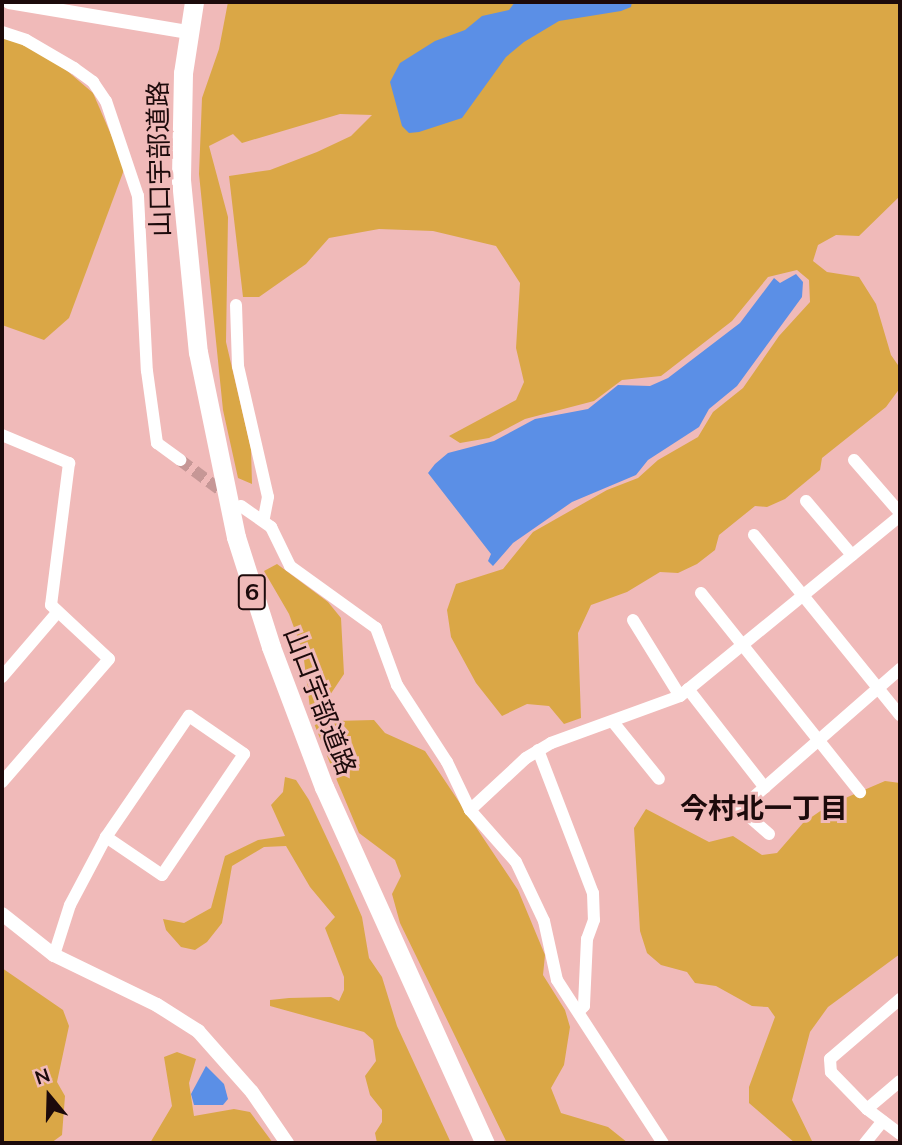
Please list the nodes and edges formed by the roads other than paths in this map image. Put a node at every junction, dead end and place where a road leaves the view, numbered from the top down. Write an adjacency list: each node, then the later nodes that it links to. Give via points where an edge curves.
1 (9, 2): 4 (street)
2 (194, 2): 4 (main road, 山口宇部道路 / 6)
3 (2, 32): 7 (street, via 26,40 74,68 93,82 106,101 138,197 147,371 157,443)
4 (189, 32): 44 (main road, 山口宇部道路 / 6, via 180,129 186,236 198,352 236,537 275,659 324,788)
5 (236, 305): 12 (street, via 238,366 268,497)
6 (2, 435): 17 (street, via 69,463 51,605)
7 (180, 460)
8 (853, 460): 11 (street)
9 (806, 501): 14 (street)
10 (241, 506): 12 (street)
11 (900, 515): 14 (street)
12 (264, 518): 32 (street, via 290,566 376,628 397,685 447,762)
13 (754, 535): 16 (street)
14 (852, 555): 16 (street)
15 (701, 593): 19 (street)
16 (802, 595): 19 (street); 22 (street)
17 (56, 614): 21 (street); 29 (street, via 110,659)
18 (634, 620): 23 (street)
19 (742, 643): 23 (street); 26 (street)
20 (900, 669): 22 (street)
21 (2, 677)
22 (879, 689): 24 (street); 26 (street)
23 (684, 693): 25 (street); 30 (street)
24 (900, 715)
25 (613, 722): 27 (street); 28 (street)
26 (821, 743): 30 (street); 31 (street)
27 (538, 750): 32 (street); 38 (street, via 593,893 584,1006)
28 (659, 779)
29 (2, 782)
30 (765, 788): 33 (street, via 740,809)
31 (860, 792)
32 (470, 810): 38 (street, via 516,862 544,921 557,980)
33 (769, 834)
34 (106, 837): 34 (street, via 189,716 244,754 162,875); 36 (street, via 70,905)
35 (2, 914): 36 (street)
36 (54, 955): 43 (street, via 157,1005 198,1031 252,1092)
37 (900, 999): 40 (street, via 830,1059 831,1072)
38 (578, 1012): 45 (street)
39 (900, 1081): 40 (street)
40 (867, 1109): 41 (street)
41 (883, 1121): 42 (street); 46 (street)
42 (900, 1134)
43 (287, 1143)
44 (485, 1143)
45 (663, 1143)
46 (865, 1143)

